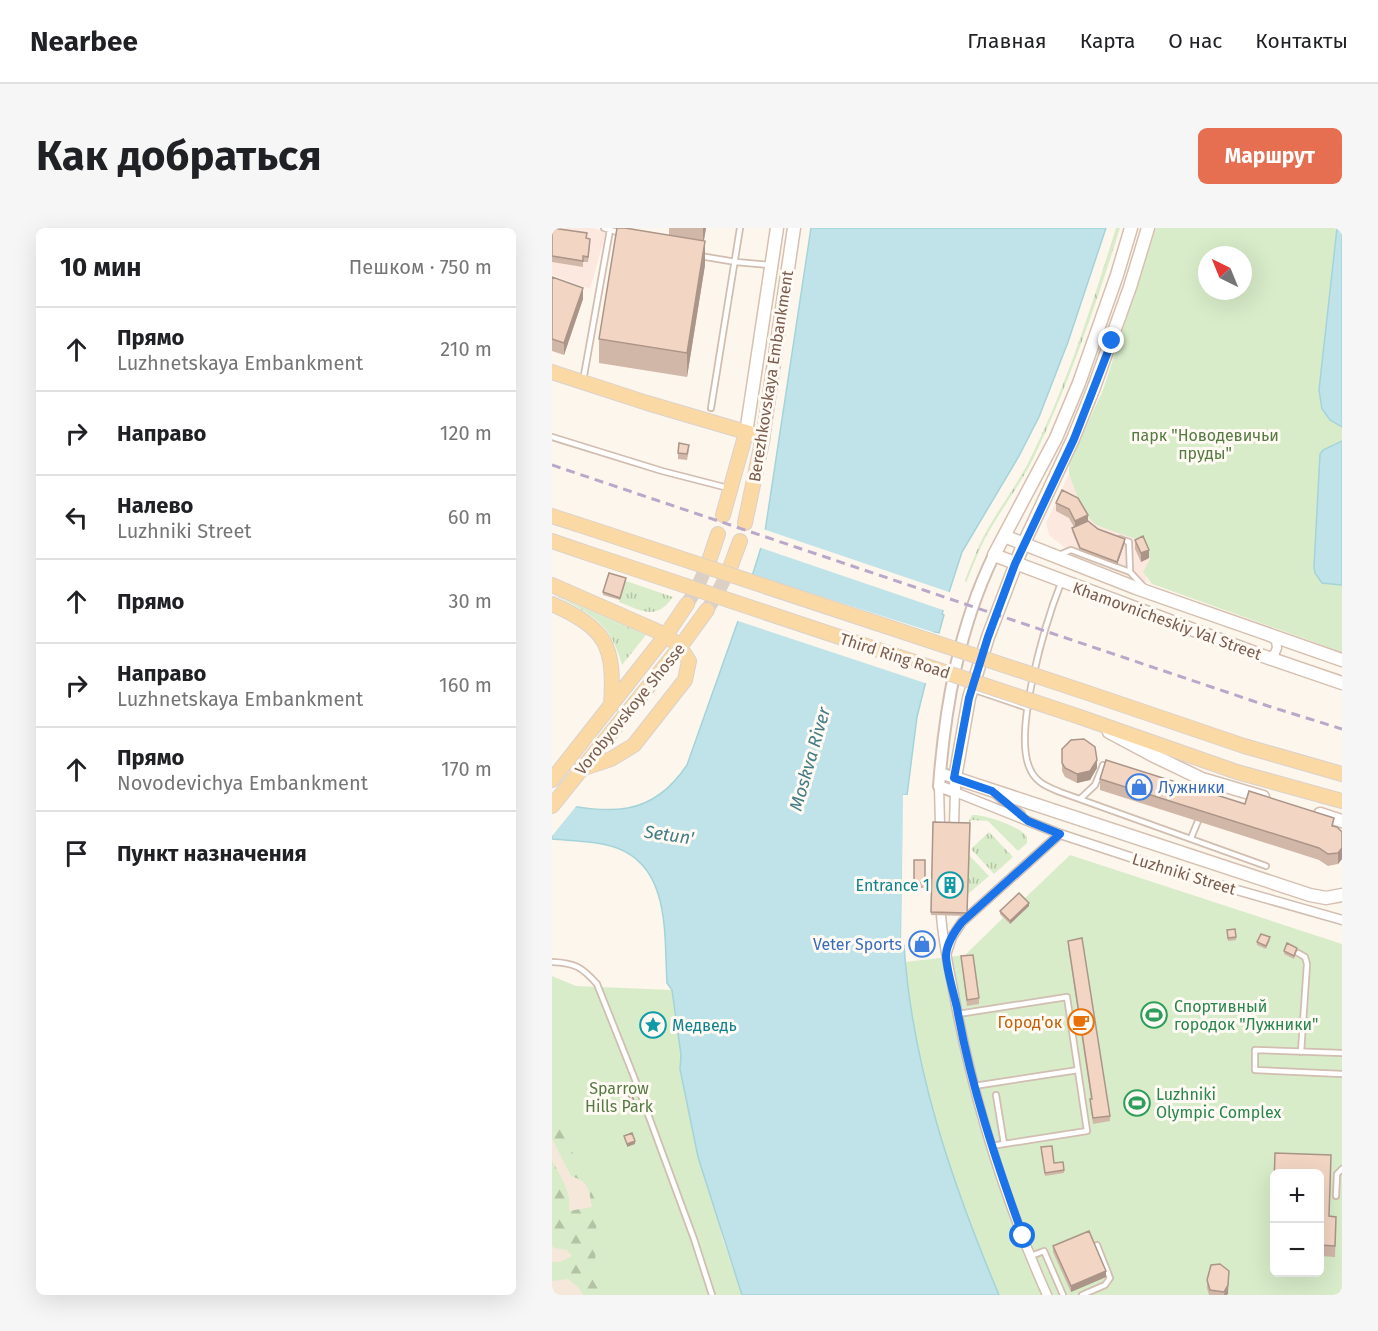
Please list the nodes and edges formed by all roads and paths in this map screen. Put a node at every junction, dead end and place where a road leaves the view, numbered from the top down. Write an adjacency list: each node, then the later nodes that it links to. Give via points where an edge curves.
1 (603, 228): 7 (lane)
2 (740, 228): 10 (lane)
3 (777, 228): 11 (main road, Berezhkovskaya Embankment)
4 (794, 228): 17 (main road, Berezhkovskaya Embankment)
5 (1131, 228): 23 (main road, via 1079,384 1056,438)
6 (1148, 228): 27 (main road, via 1074,439)
7 (610, 230): 8 (lane); 13 (lane)
8 (621, 233)
9 (699, 255): 10 (lane)
10 (736, 262): 11 (lane); 14 (lane)
11 (772, 266): 15 (main road, Berezhkovskaya Embankment)
12 (552, 372): 13 (main road)
13 (582, 382): 15 (main road)
14 (711, 408)
15 (746, 433): 17 (main road); 18 (main road, Berezhkovskaya Embankment)
16 (552, 437): 18 (lane)
17 (763, 437): 21 (main road, Berezhkovskaya Embankment)
18 (731, 488): 19 (main road, Berezhkovskaya Embankment)
19 (723, 515)
20 (552, 516): 57 (main road, Third Ring Road, bridge, via 1244,746)
21 (745, 523)
22 (718, 534): 33 (main road)
23 (1004, 536): 27 (main road, Khamovnicheskiy Val Street); 31 (main road)
24 (1119, 538): 34 (lane, via 1129,542)
25 (552, 541): 53 (main road, Third Ring Road, bridge)
26 (740, 541): 35 (main road)
27 (1023, 545): 32 (main road, Khamovnicheskiy Val Street); 36 (main road)
28 (1078, 545): 29 (lane)
29 (1071, 550): 32 (lane); 37 (lane)
30 (1121, 554): 34 (lane)
31 (994, 555): 36 (main road, Khamovnicheskiy Val Street); 56 (street, via 964,634 943,730)
32 (1051, 556): 40 (main road, Khamovnicheskiy Val Street)
33 (711, 557)
34 (1129, 557): 37 (lane)
35 (732, 564)
36 (1015, 564): 38 (main road, Khamovnicheskiy Val Street); 50 (main road)
37 (1130, 572): 40 (lane)
38 (1061, 582): 47 (main road, Khamovnicheskiy Val Street); 52 (lane, via 1040,642)
39 (552, 585): 44 (main road)
40 (1153, 594): 45 (main road, Khamovnicheskiy Val Street)
41 (552, 604): 51 (main road, via 588,623 604,639 613,668)
42 (687, 604): 44 (main road, Vorobyovskoye Shosse)
43 (707, 610): 46 (main road, Vorobyovskoye Shosse)
44 (666, 635): 46 (main road); 51 (main road, Vorobyovskoye Shosse)
45 (1271, 637): 47 (street, via 1277,648 1274,655); 48 (main road, Khamovnicheskiy Val Street)
46 (681, 647): 55 (main road, Vorobyovskoye Shosse); 55 (main road, via 689,661 685,680 634,745)
47 (1263, 656): 49 (main road, Khamovnicheskiy Val Street)
48 (1342, 660)
49 (1342, 683)
50 (972, 689): 52 (lane); 58 (main road)
51 (611, 706): 59 (main road, Vorobyovskoye Shosse)
52 (1028, 708): 64 (lane, via 1025,743 1029,769 1043,784)
53 (1088, 720): 63 (main road, via 1202,778); 65 (main road, Third Ring Road, via 1237,772)
54 (1113, 768): 64 (lane, via 1103,765 1095,785)
55 (581, 769): 66 (main road, Vorobyovskoye Shosse)
56 (940, 773): 58 (street); 60 (street)
57 (1342, 774)
58 (954, 778): 61 (main road); 62 (street)
59 (552, 780)
60 (939, 786): 62 (street, Luzhniki Street); 71 (street)
61 (992, 791): 68 (street, Luzhniki Street); 76 (main road, via 1310,895)
62 (955, 792): 68 (street, Luzhniki Street); 72 (street)
63 (1270, 799)
64 (1080, 800): 74 (lane)
65 (1342, 801)
66 (552, 806)
67 (1304, 810): 70 (main road)
68 (1028, 821): 73 (street, Luzhniki Street)
69 (1198, 821): 74 (lane)
70 (1342, 821)
71 (940, 825)
72 (954, 825)
73 (1060, 834): 79 (street, Luzhniki Street); 80 (street)
74 (1191, 838): 75 (lane)
75 (1266, 866)
76 (1342, 895)
77 (941, 915): 82 (street)
78 (956, 915): 80 (street)
79 (1342, 920)
80 (956, 930): 82 (street)
81 (1298, 953): 85 (lane, via 1307,964)
82 (946, 955): 84 (street)
83 (552, 962): 97 (lane, via 571,964 597,984 639,1087)
84 (958, 1014): 87 (lane, via 1066,997); 89 (street)
85 (1301, 1052): 86 (lane); 88 (lane, via 1255,1050 1255,1070)
86 (1342, 1053)
87 (1078, 1070): 89 (lane); 91 (lane, via 1087,1131)
88 (1342, 1074)
89 (974, 1086): 92 (street)
90 (996, 1095): 91 (lane)
91 (1004, 1144): 92 (lane)
92 (991, 1146): 96 (street)
93 (1342, 1169): 94 (lane, via 1337,1174)
94 (1336, 1196)
95 (1097, 1245): 100 (lane, via 1109,1281)
96 (1031, 1256): 98 (street); 99 (lane, via 1044,1251)
97 (712, 1295)
98 (1047, 1295)
99 (1063, 1295)
100 (1082, 1295)

